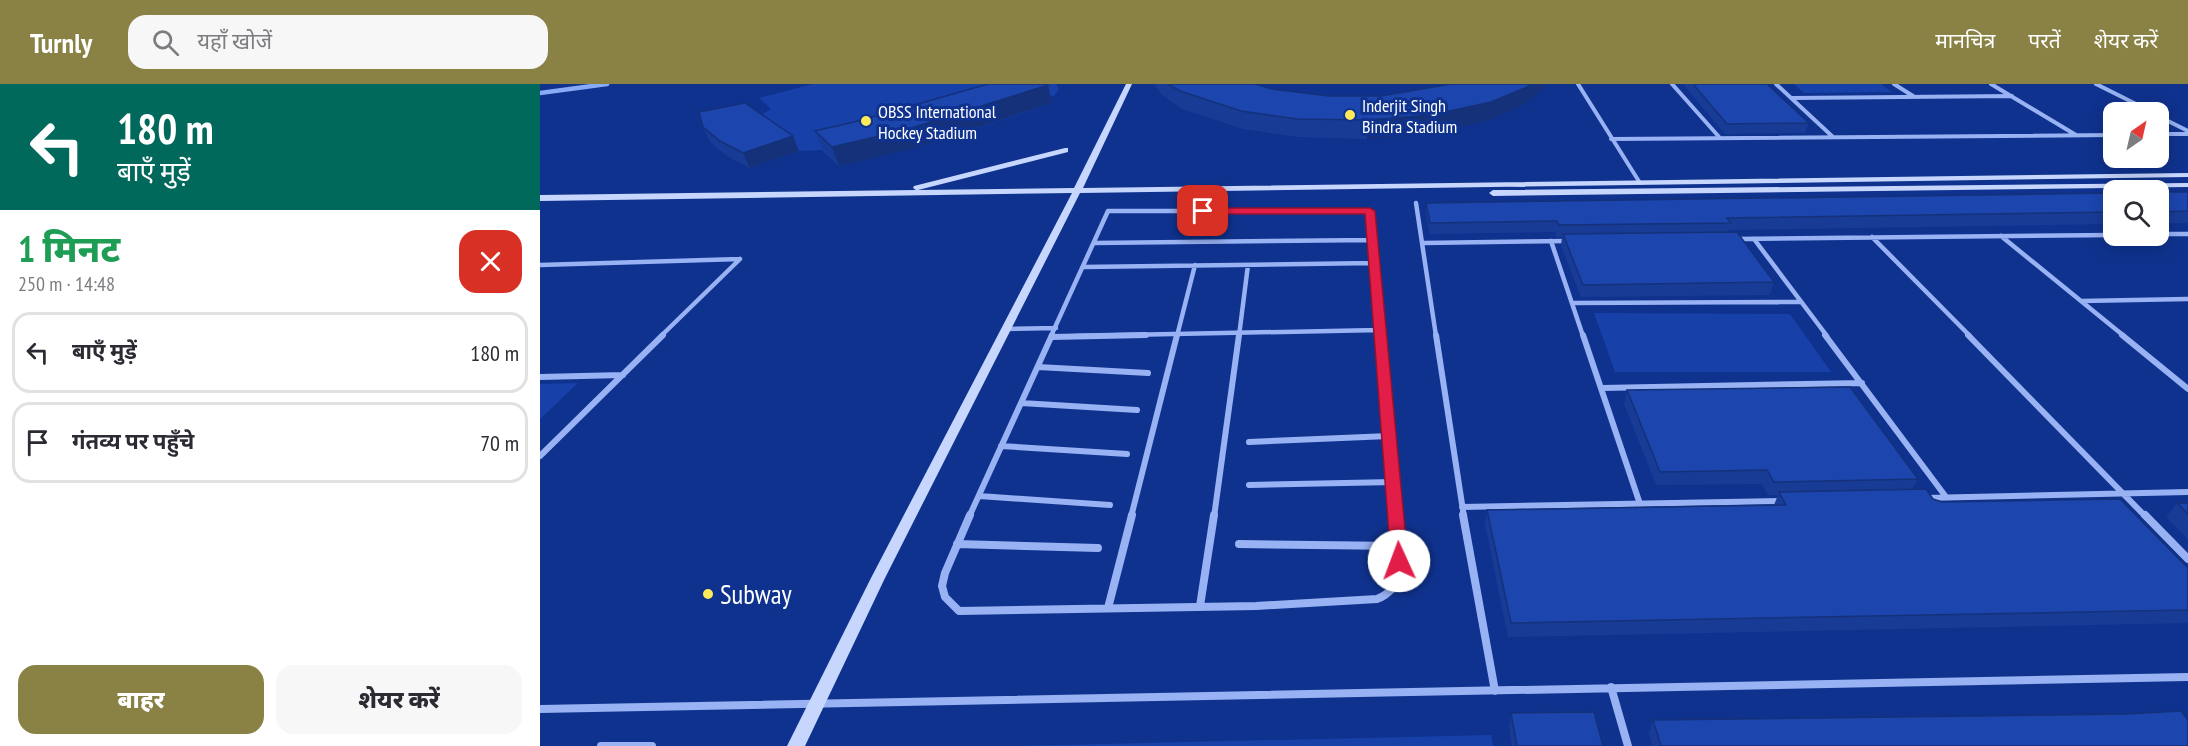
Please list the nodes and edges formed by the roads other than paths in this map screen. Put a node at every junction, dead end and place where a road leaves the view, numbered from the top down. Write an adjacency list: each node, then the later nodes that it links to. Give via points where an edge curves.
1 (1128, 84): 25 (main road)
2 (1578, 84): 19 (street)
3 (1672, 84): 18 (street)
4 (1776, 84): 10 (street)
5 (1894, 84): 9 (street)
6 (1991, 84): 8 (street)
7 (2096, 84): 11 (street)
8 (2012, 96): 9 (street); 15 (street)
9 (1913, 97): 10 (street)
10 (1792, 98): 17 (street)
11 (2132, 102)
12 (2169, 122): 13 (street)
13 (2188, 132): 14 (street)
14 (2169, 133)
15 (2076, 135): 16 (street); 17 (street)
16 (2103, 135)
17 (1833, 137): 18 (street)
18 (1719, 138): 19 (street)
19 (1611, 139): 22 (street)
20 (1065, 150): 24 (main road)
21 (2188, 175): 22 (main road)
22 (1640, 183): 25 (main road)
23 (2188, 185): 25 (main road)
24 (898, 193): 25 (main road); 26 (main road)
25 (1075, 195): 28 (main road); 51 (main road)
26 (540, 198)
27 (1416, 202): 40 (street)
28 (540, 206)
29 (2169, 234): 30 (street)
30 (2188, 234)
31 (2103, 235): 32 (street)
32 (2001, 236): 33 (street); 47 (street)
33 (1872, 237): 35 (street); 73 (street)
34 (1730, 239): 35 (street)
35 (1754, 239): 48 (street)
36 (1372, 240): 39 (street); 39 (street, via 1370,211 1108,211); 41 (street)
37 (1551, 241): 38 (street); 40 (street); 49 (street)
38 (1575, 241)
39 (1094, 243): 45 (street)
40 (1423, 243): 80 (street)
41 (1374, 263): 42 (street); 52 (street)
42 (1248, 265): 44 (street); 53 (street)
43 (540, 266): 58 (street, via 740,259)
44 (1195, 266): 45 (street); 54 (street)
45 (1083, 267): 50 (street)
46 (2188, 299): 47 (street)
47 (2081, 301): 62 (street)
48 (1800, 302): 49 (street); 60 (street)
49 (1572, 303): 61 (street)
50 (1056, 328): 51 (street); 55 (street)
51 (1005, 329): 91 (main road)
52 (1379, 330): 53 (street); 65 (street)
53 (1240, 333): 54 (street); 86 (street)
54 (1178, 334): 55 (street); 87 (street)
55 (1052, 337): 56 (street)
56 (1038, 367): 57 (street); 63 (street)
57 (1148, 373)
58 (623, 375): 59 (street); 69 (street)
59 (540, 377)
60 (1862, 383): 61 (street); 75 (street)
61 (1602, 388): 78 (street)
62 (2188, 389)
63 (1021, 404): 64 (street); 67 (street)
64 (1137, 410)
65 (1389, 436): 66 (street); 70 (street)
66 (1249, 442)
67 (1001, 446): 68 (street); 74 (street)
68 (1127, 454)
69 (540, 456)
70 (1394, 482): 71 (street); 83 (street)
71 (1250, 485)
72 (2188, 492): 73 (street)
73 (2123, 494): 75 (street); 85 (street)
74 (979, 496): 79 (street); 81 (street)
75 (1946, 497): 76 (street)
76 (1922, 498)
77 (1793, 500): 78 (street)
78 (1640, 504): 80 (street)
79 (1110, 505)
80 (1462, 507): 90 (street)
81 (957, 544): 84 (street); 87 (street, via 942,579 944,597 949,606 959,611)
82 (1239, 544): 83 (street)
83 (1400, 546): 86 (street, via 1399,577 1389,596)
84 (1098, 548)
85 (2188, 559)
86 (1200, 606): 87 (street)
87 (1108, 608)
88 (2188, 677): 89 (street)
89 (1611, 687): 90 (street); 96 (street)
90 (1495, 691): 91 (street)
91 (817, 704): 92 (street); 95 (main road)
92 (540, 709)
93 (601, 746): 94 (street)
94 (652, 746)
95 (796, 746)
96 (1628, 746)

